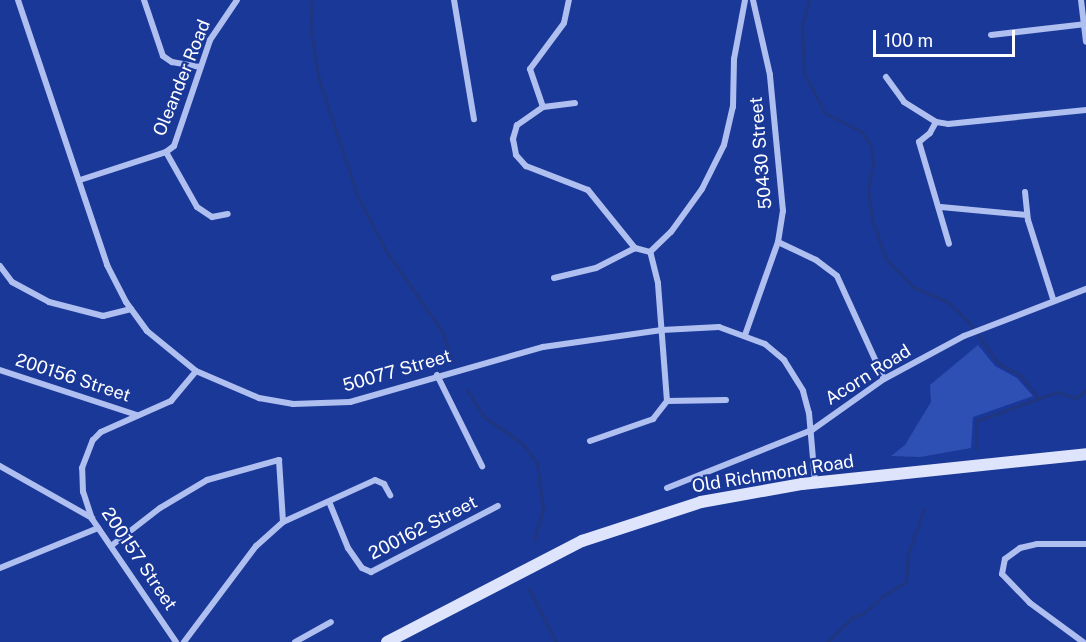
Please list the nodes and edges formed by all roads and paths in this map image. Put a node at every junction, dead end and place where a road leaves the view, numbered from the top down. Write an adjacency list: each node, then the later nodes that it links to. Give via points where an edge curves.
1 (18, 0): 20 (street, 50077 Street)
2 (144, 0): 12 (street, via 163,56 172,62)
3 (237, 0): 12 (street, Oleander Road, via 215,30)
4 (454, 0): 17 (street)
5 (569, 0): 15 (street, via 564,23 530,69)
6 (745, 0): 28 (street, via 734,59 733,107 724,145 702,189 671,232)
7 (753, 0): 25 (street, 50430 Street, via 770,75 780,159 783,211)
8 (1081, 0): 9 (street)
9 (1085, 24): 10 (street); 11 (street)
10 (991, 35)
11 (1086, 42)
12 (200, 67): 19 (street, Oleander Road, via 180,133)
13 (886, 77): 18 (street, via 904,102)
14 (575, 104): 15 (street)
15 (543, 107): 27 (street, via 514,131 513,146 519,162 588,190)
16 (1086, 110): 18 (street, via 954,124)
17 (474, 119)
18 (936, 122): 22 (street, via 919,142)
19 (166, 152): 20 (street, Oleander Road); 23 (street, via 197,207 212,217)
20 (80, 180): 33 (street, 50077 Street, via 107,265)
21 (1025, 192): 24 (street)
22 (941, 207): 24 (street); 26 (street)
23 (228, 214)
24 (1027, 215): 32 (street)
25 (778, 242): 35 (street, 50430 Street); 39 (street, via 816,260 837,276)
26 (949, 244)
27 (635, 248): 28 (street); 30 (street, via 596,268)
28 (650, 252): 34 (street, via 658,283)
29 (0, 266): 33 (street, via 12,282 49,302 103,316)
30 (554, 278)
31 (1086, 289): 32 (street, Acorn Road)
32 (1053, 299): 39 (street, Acorn Road, via 964,336)
33 (131, 309): 37 (street, 50077 Street, via 162,347)
34 (662, 330): 35 (street, 50077 Street, via 719,327); 38 (street, 50077 Street, via 543,347); 41 (street)
35 (745, 335): 43 (street, 50077 Street, via 765,344 784,360 803,391)
36 (0, 370): 42 (street, 200156 Street)
37 (196, 371): 38 (street, 50077 Street, via 259,398 309,404 350,402); 42 (street, 200157 Street, via 171,401)
38 (437, 375): 47 (street)
39 (884, 379): 43 (street, Acorn Road)
40 (726, 400): 41 (street)
41 (667, 401): 44 (street, via 663,411 653,418)
42 (138, 415): 53 (street, 200157 Street, via 101,432 86,454 83,492)
43 (812, 430): 48 (street, 50077 Street); 49 (street, Acorn Road)
44 (590, 441)
45 (1086, 454): 48 (street, Old Richmond Road)
46 (0, 466): 53 (street)
47 (482, 466)
48 (815, 482): 63 (street, Old Richmond Road, via 701,502 624,525 545,559)
49 (667, 488)
50 (390, 495): 51 (street, via 381,481 375,480)
51 (330, 504): 52 (street, 200162 Street, via 348,548 362,568 371,572); 54 (street)
52 (498, 506)
53 (92, 519): 55 (street, 200157 Street)
54 (283, 522): 57 (street, via 279,460 207,480 160,508); 61 (street, via 256,546)
55 (98, 528): 57 (street, 200157 Street); 58 (street)
56 (1086, 544): 64 (street, via 1037,544 1014,551 1005,558 1002,574 1030,603)
57 (111, 546): 60 (street, 200157 Street)
58 (0, 568)
59 (331, 622): 62 (street)
60 (176, 642)
61 (184, 642)
62 (296, 642)
63 (387, 642)
64 (1083, 642)

